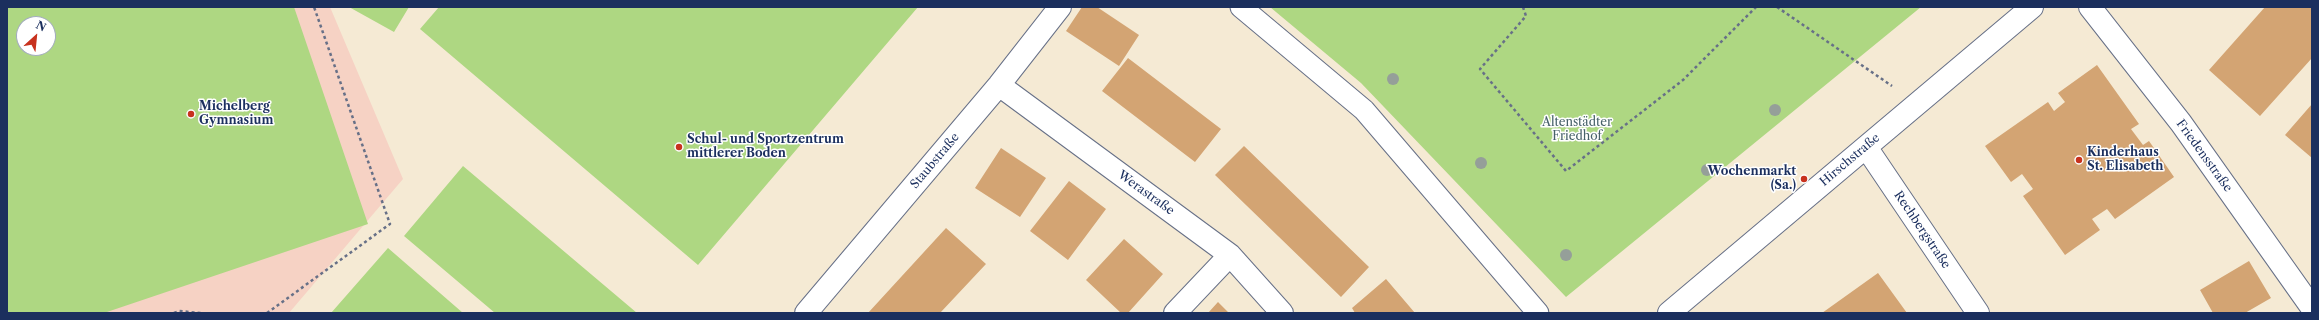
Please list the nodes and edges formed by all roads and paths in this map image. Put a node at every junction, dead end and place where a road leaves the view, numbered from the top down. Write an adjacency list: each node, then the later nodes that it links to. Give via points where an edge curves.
1 (314, 7): 16 (path, via 390,224)
2 (1060, 7): 9 (street, Staubstraße)
3 (1241, 7): 20 (lane, via 1364,110)
4 (1523, 7): 5 (path, via 1526,16 1480,69 1566,171 1683,80)
5 (1756, 7)
6 (1777, 7): 10 (path)
7 (2032, 7): 10 (street, Hirschstraße)
8 (2090, 7): 13 (street, Friedensstraße, via 2181,124)
9 (999, 85): 12 (street, Werastraße); 17 (street, Staubstraße)
10 (1917, 103): 11 (street, Hirschstraße)
11 (1866, 147): 21 (street, Hirschstraße); 22 (street, Rechbergstraße)
12 (1230, 255): 18 (street); 19 (street, Werastraße)
13 (2312, 308)
14 (174, 313): 15 (path)
15 (201, 313)
16 (267, 313)
17 (806, 313)
18 (1175, 313)
19 (1282, 313)
20 (1538, 313)
21 (1669, 313)
22 (1978, 313)

